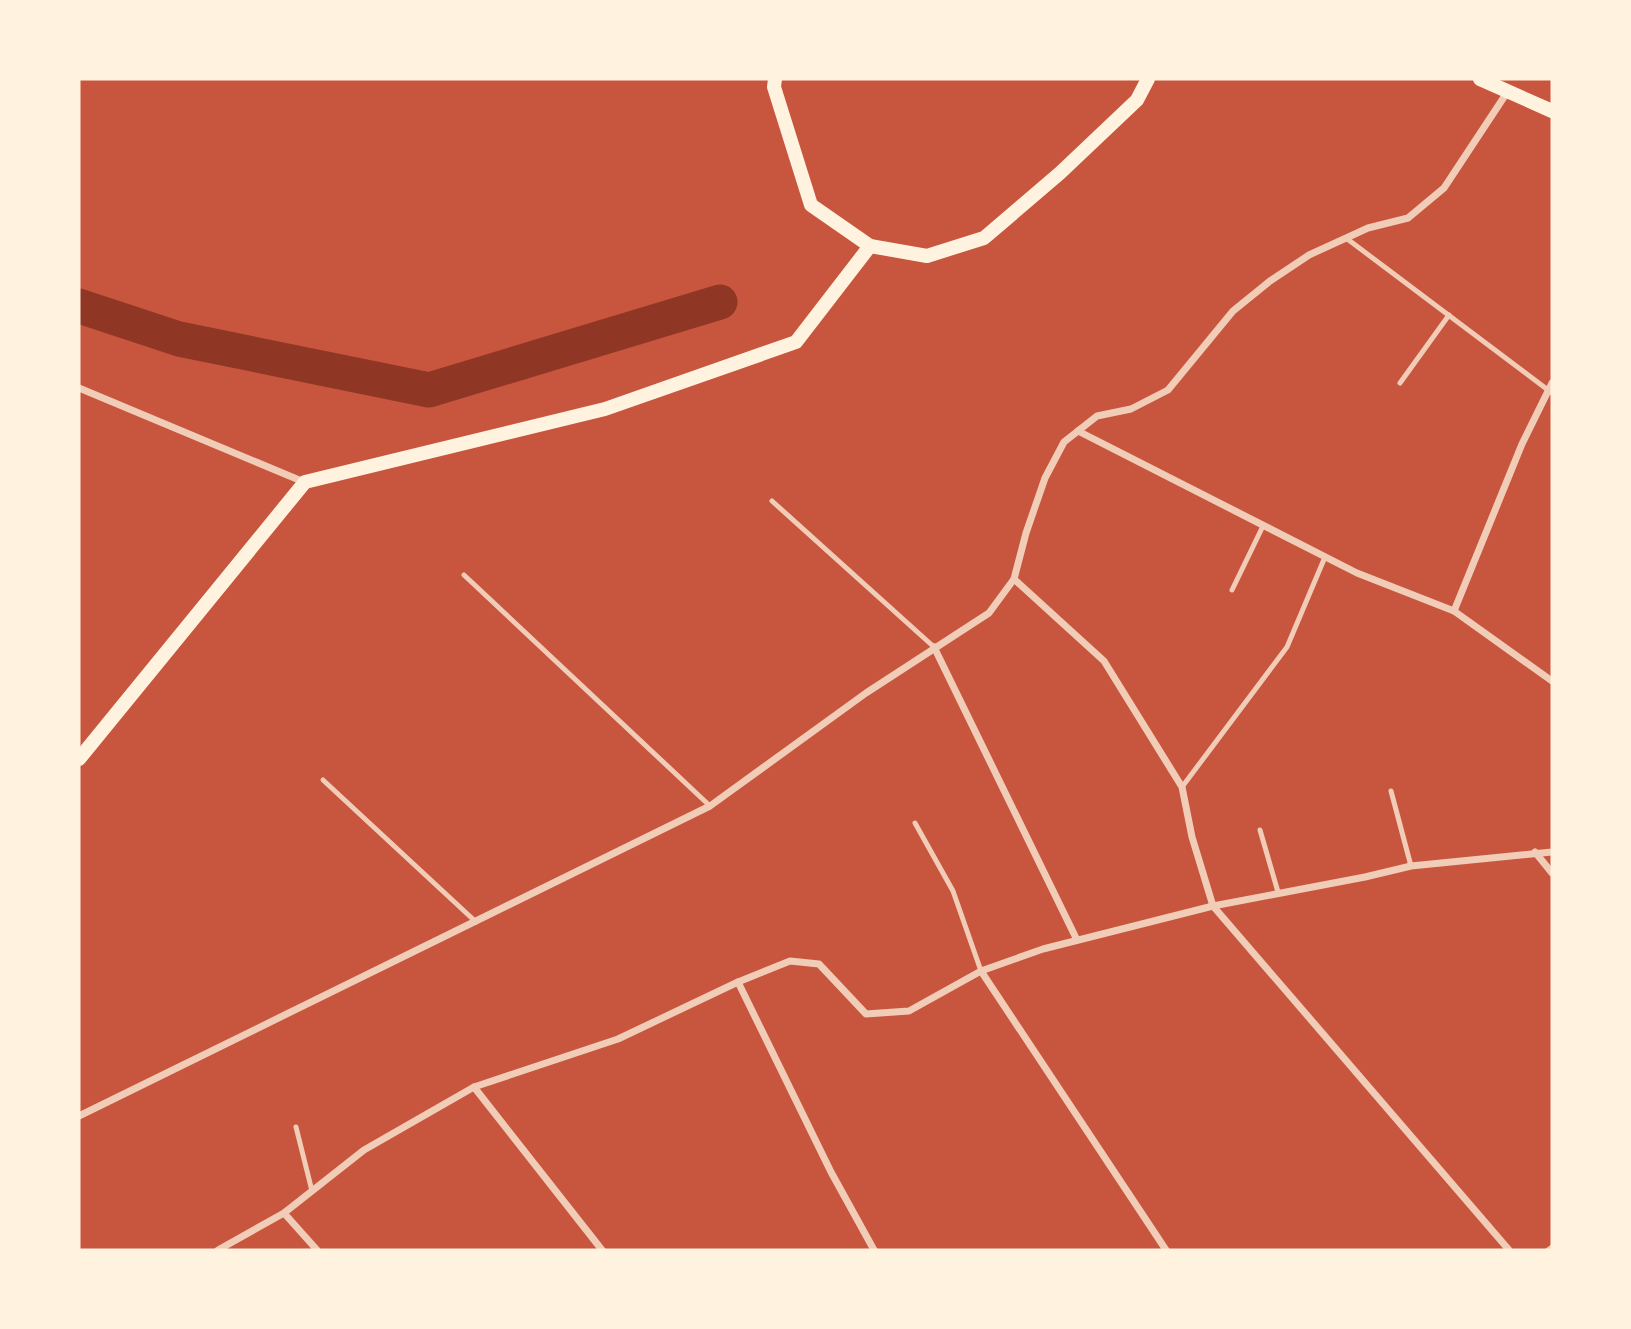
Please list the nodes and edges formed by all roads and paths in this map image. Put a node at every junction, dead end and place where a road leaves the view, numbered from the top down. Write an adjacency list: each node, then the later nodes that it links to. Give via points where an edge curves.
1 (775, 79): 7 (main road, via 811,205)
2 (1480, 79): 4 (main road)
3 (1150, 81): 7 (main road, via 1137,100 985,238 927,256)
4 (1508, 91): 5 (main road); 6 (street, via 1444,188 1408,218)
5 (1552, 111)
6 (1346, 238): 8 (lane); 13 (street, via 1308,255 1233,311 1168,390 1131,409 1097,416)
7 (870, 246): 14 (main road, via 796,342 605,409)
8 (1449, 315): 9 (lane); 12 (lane)
9 (1400, 383)
10 (1552, 383): 12 (street)
11 (79, 388): 14 (street)
12 (1550, 391): 21 (street, via 1522,444)
13 (1078, 431): 16 (street); 19 (street, via 1064,442 1045,478)
14 (305, 482): 24 (main road)
15 (772, 502): 22 (lane)
16 (1263, 526): 17 (street); 20 (lane)
17 (1325, 557): 21 (street); 26 (lane, via 1287,647)
18 (464, 575): 28 (lane)
19 (1014, 579): 22 (street, via 989,613); 26 (street, via 1104,661)
20 (1232, 590)
21 (1454, 611): 23 (street)
22 (934, 648): 28 (street); 38 (street)
23 (1552, 681)
24 (79, 759)
25 (323, 780): 37 (lane)
26 (1182, 786): 36 (street)
27 (1391, 791): 33 (lane)
28 (710, 806): 37 (street)
29 (915, 823): 39 (lane, via 953,891)
30 (1260, 830): 35 (lane)
31 (1535, 852): 32 (street); 33 (street); 34 (street)
32 (1552, 852)
33 (1411, 866): 35 (street)
34 (1552, 873)
35 (1278, 892): 36 (street)
36 (1213, 905): 38 (street); 53 (street)
37 (476, 922): 42 (street)
38 (1077, 940): 39 (street)
39 (981, 971): 40 (street, via 909,1011 866,1014 819,964 790,961); 46 (street)
40 (738, 982): 41 (street, via 618,1039); 51 (street)
41 (474, 1087): 44 (street, via 364,1150); 50 (street)
42 (79, 1116)
43 (296, 1127): 44 (lane)
44 (312, 1191): 45 (street)
45 (284, 1213): 48 (street); 49 (street)
46 (1164, 1247): 52 (street)
47 (1552, 1247): 54 (lane)
48 (218, 1250)
49 (317, 1250)
50 (601, 1250)
51 (874, 1250)
52 (1154, 1250)
53 (1509, 1250)
54 (1548, 1250)

